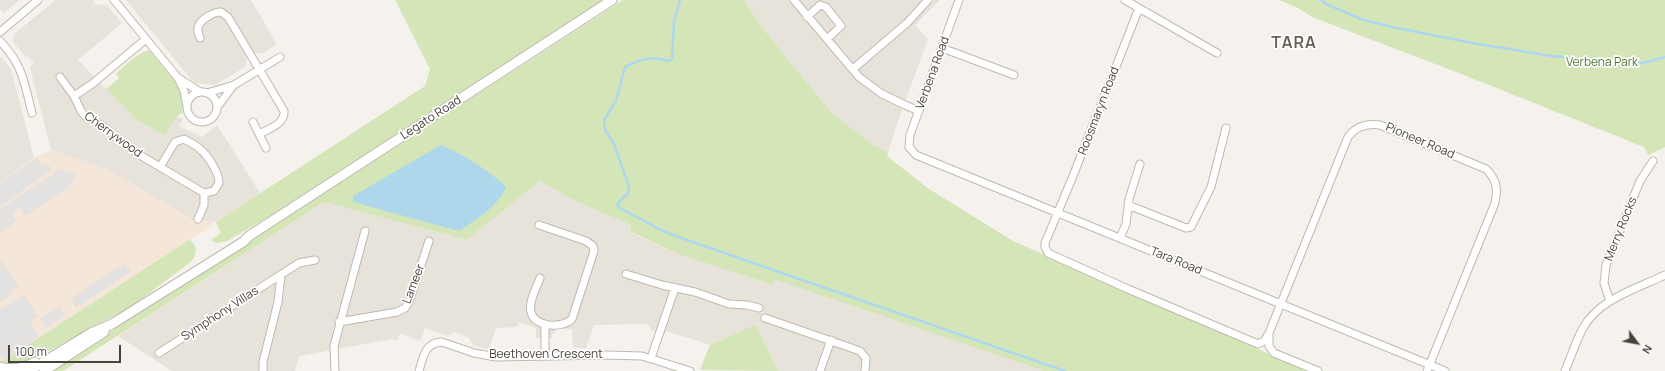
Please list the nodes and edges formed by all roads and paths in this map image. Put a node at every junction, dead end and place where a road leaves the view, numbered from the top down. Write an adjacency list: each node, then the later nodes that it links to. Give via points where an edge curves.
1 (38, 0): 10 (street)
2 (114, 0): 12 (street)
3 (612, 0): 57 (street, Legato Road, via 243,242)
4 (794, 0): 9 (street)
5 (928, 0): 18 (street, via 907,23)
6 (959, 0): 15 (street, Verbena Road)
7 (1126, 0): 8 (street)
8 (1139, 8): 16 (street); 40 (street, Roosmaryn Road)
9 (807, 17): 13 (street); 13 (street, via 820,5 826,6 841,26)
10 (0, 32)
11 (200, 38): 19 (street, via 198,30 201,23 212,13 224,13)
12 (146, 39): 22 (street); 25 (street)
13 (827, 39): 18 (street)
14 (0, 41): 29 (street, via 20,69)
15 (942, 48): 20 (street); 28 (street, Verbena Road)
16 (1217, 53)
17 (280, 57): 19 (street)
18 (853, 69): 28 (street, via 882,94)
19 (260, 70): 23 (street); 32 (street, via 285,114 281,122)
20 (1014, 75)
21 (60, 77): 25 (street, Cherrywood)
22 (178, 78): 24 (street); 26 (street)
23 (234, 85): 24 (street); 27 (street)
24 (204, 92): 26 (street, via 193,95); 27 (street, via 213,96)
25 (74, 96): 37 (street, Cherrywood, via 85,116)
26 (187, 106): 27 (street, via 192,118 205,122 216,115)
27 (218, 106)
28 (919, 111): 33 (street, Verbena Road, via 910,135)
29 (32, 113)
30 (253, 122): 32 (street)
31 (1226, 128): 39 (street, via 1210,187 1191,227 1186,228)
32 (259, 134): 34 (street)
33 (909, 147): 40 (street, Tara Road, via 922,158)
34 (266, 148)
35 (1653, 161): 52 (street, Merry Rocks, via 1640,180 1606,265 1604,283)
36 (1140, 164): 39 (street)
37 (160, 167): 38 (street, Cherrywood); 38 (street, via 175,142 184,139 204,154 219,178 214,191)
38 (204, 193): 41 (street, via 204,205)
39 (1128, 204): 44 (street, via 1126,224)
40 (1058, 213): 44 (street, Tara Road); 59 (street, Roosmaryn Road, via 1045,243 1046,250 1052,255 1254,344 1264,341)
41 (198, 219)
42 (539, 225): 58 (street, via 586,241 594,249 572,319 562,325)
43 (365, 231): 56 (street)
44 (1120, 238): 53 (street, Tara Road)
45 (429, 241): 56 (street, Lameer, via 405,308 397,312)
46 (315, 260): 48 (street, Symphony Villas, via 299,263)
47 (626, 274): 51 (street)
48 (281, 275): 62 (street, Symphony Villas); 69 (street, Symphony Villas, via 278,302)
49 (1665, 275): 52 (street)
50 (540, 278): 58 (street, via 530,310 533,317)
51 (675, 288): 54 (street, via 729,304); 64 (street)
52 (1610, 301): 77 (street, via 1596,312 1584,327)
53 (1282, 304): 59 (street, Pioneer Road); 66 (street, Tara Road); 66 (street, Pioneer Road, via 1348,137 1357,128 1364,125 1380,125 1486,169 1496,181 1494,204)
54 (758, 308)
55 (765, 318): 60 (street)
56 (339, 322): 70 (street, via 333,351)
57 (112, 324): 61 (street, Legato Road); 68 (street, Legato Road, via 104,332)
58 (545, 324): 63 (street)
59 (1269, 333): 75 (street, via 1269,346 1274,353)
60 (830, 340): 73 (street); 74 (street, via 863,353 867,362)
61 (60, 351): 65 (street, via 21,369 8,370); 67 (street, Legato Road)
62 (159, 353)
63 (545, 356): 64 (street, Beethoven Crescent, via 632,355); 71 (street, Beethoven Crescent, via 491,357 436,342 427,349)
64 (652, 358): 72 (street, Beethoven Crescent)
65 (0, 367)
66 (1428, 368): 76 (street, Tara Road)
67 (29, 371)
68 (44, 371)
69 (263, 371)
70 (335, 371)
71 (418, 371)
72 (690, 371)
73 (820, 371)
74 (866, 371)
75 (1318, 371)
76 (1446, 371)
77 (1565, 371)

